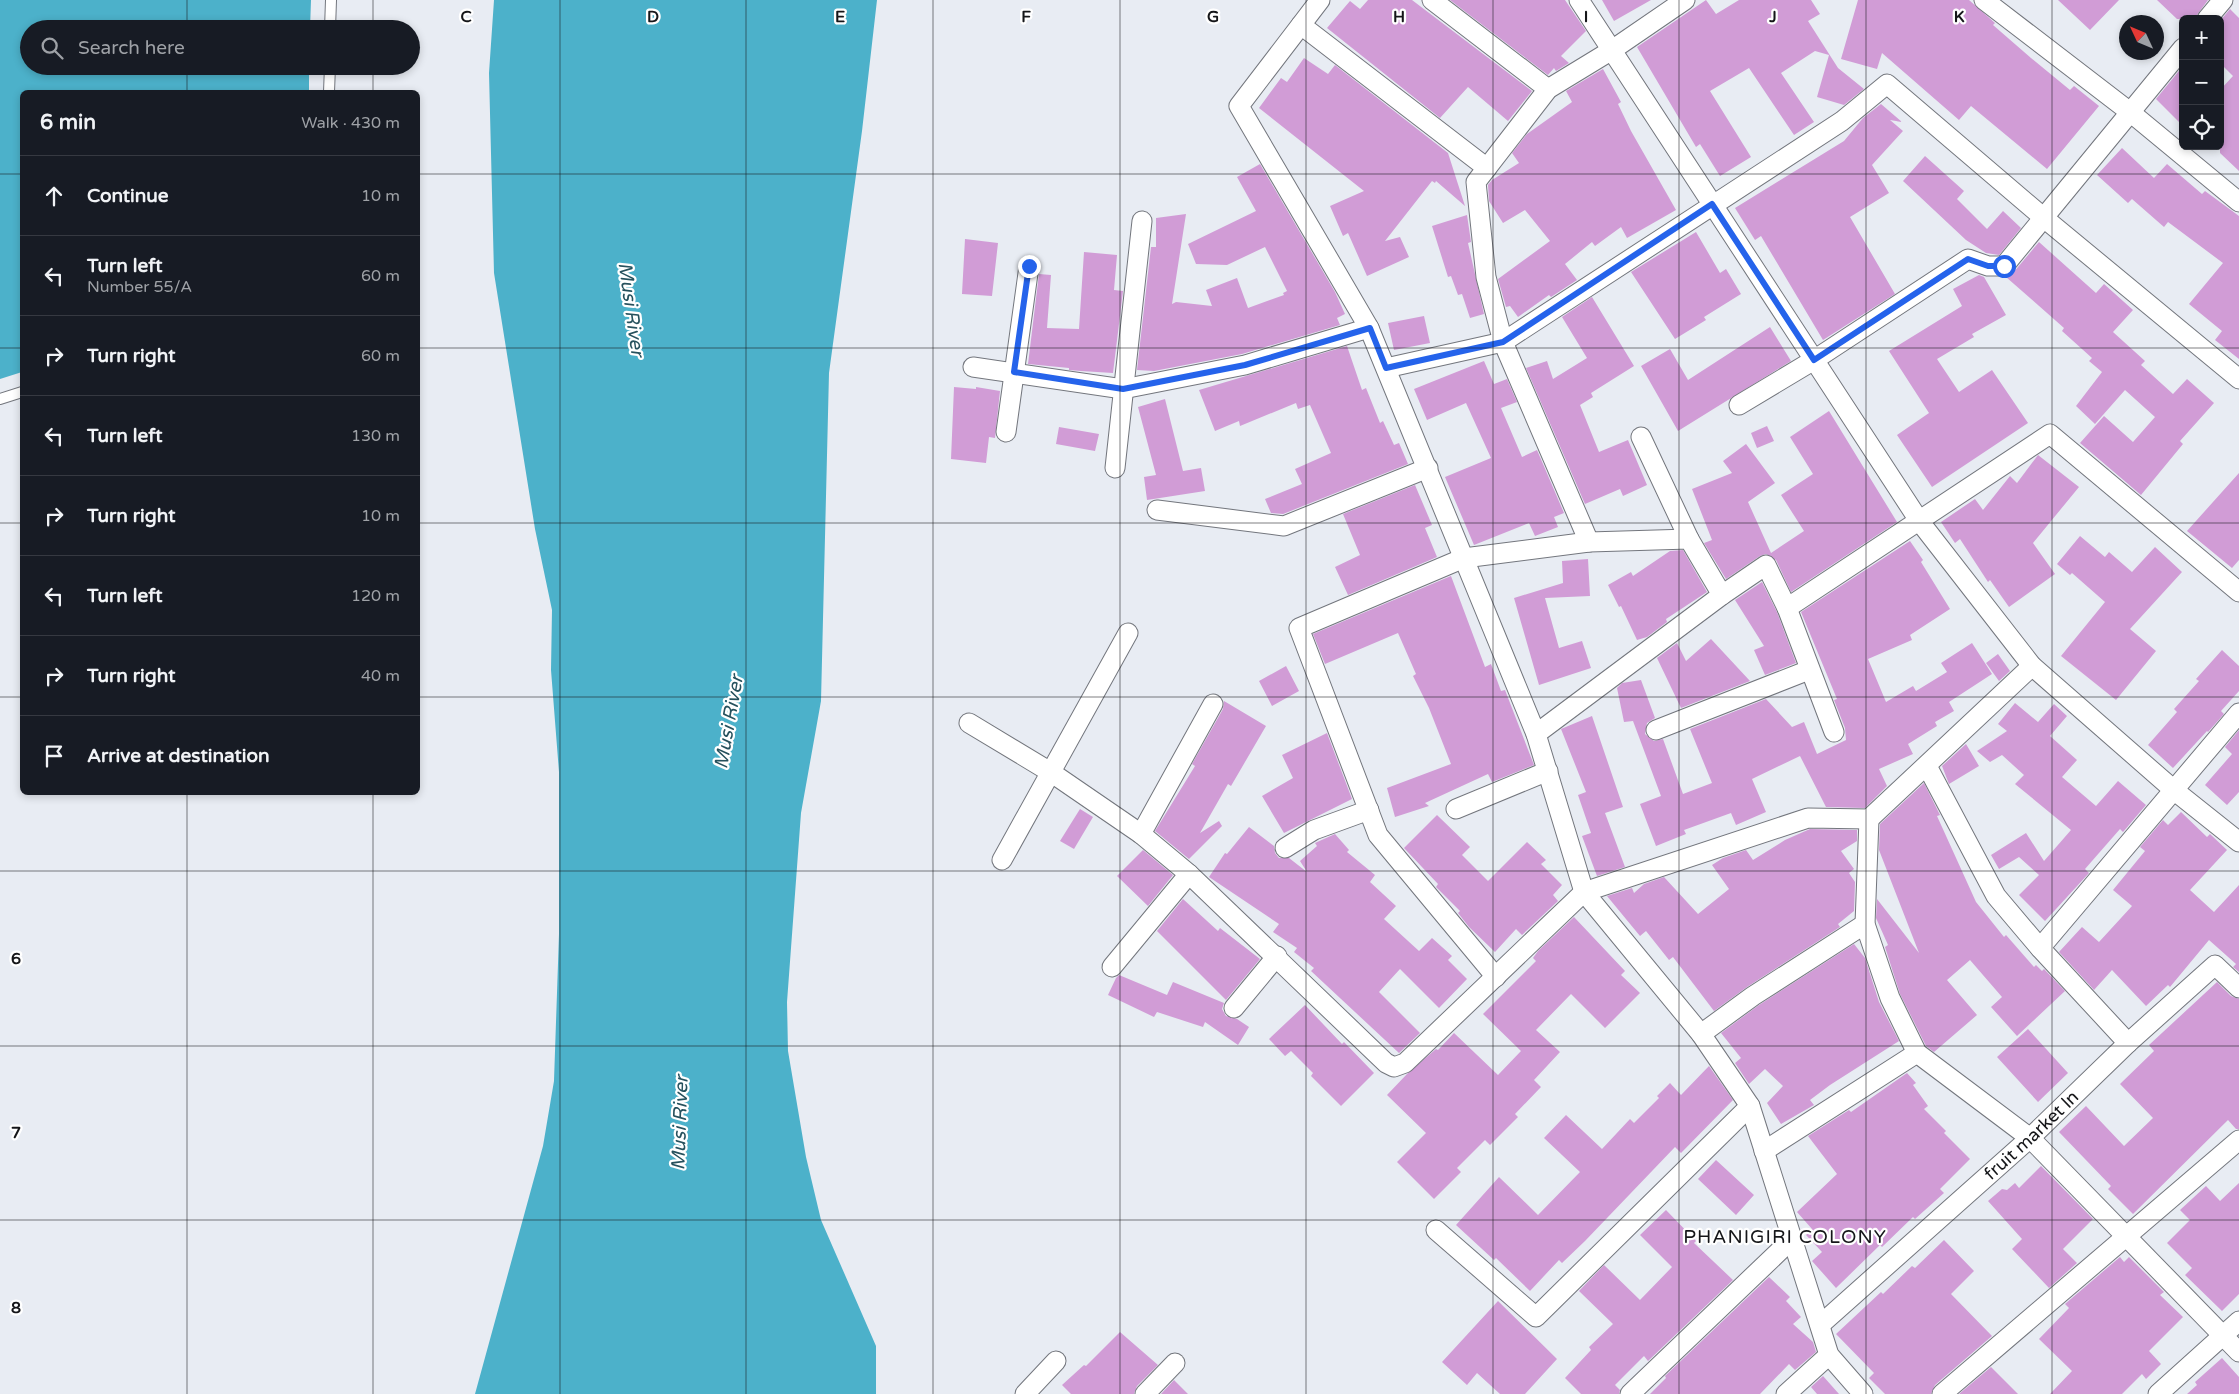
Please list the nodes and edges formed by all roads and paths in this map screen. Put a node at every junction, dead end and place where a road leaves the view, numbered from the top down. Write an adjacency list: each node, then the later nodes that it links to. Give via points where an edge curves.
1 (330, 0): 9 (lane)
2 (1320, 0): 10 (street)
3 (1432, 0): 14 (street)
4 (1579, 0): 11 (street)
5 (1685, 0): 11 (street)
6 (2223, 0): 8 (street)
7 (1990, 2): 16 (street)
8 (2211, 15)
9 (330, 20)
10 (1301, 25): 17 (street); 23 (street, via 1239,106)
11 (1612, 50): 14 (street); 19 (street)
12 (2179, 53): 16 (street)
13 (330, 75): 15 (lane)
14 (1548, 89): 17 (street)
15 (329, 90)
16 (2130, 112): 18 (street); 20 (street)
17 (1487, 168): 24 (street, via 1476,182 1486,277)
18 (2239, 202)
19 (1712, 204): 20 (street, via 1842,121 1887,84); 24 (street); 25 (street)
20 (2044, 218): 25 (street, via 2004,266 1988,266 1968,259); 29 (street)
21 (1142, 221): 30 (street)
22 (1029, 266): 28 (street)
23 (1370, 328): 27 (street); 30 (street, via 1245,365)
24 (1503, 342): 27 (street); 41 (street)
25 (1814, 360): 33 (street); 39 (street)
26 (973, 367): 28 (street)
27 (1386, 368): 37 (street)
28 (1014, 372): 30 (street); 34 (street)
29 (2239, 379)
30 (1123, 389): 36 (street)
31 (20, 393): 32 (lane)
32 (0, 399)
33 (1740, 405)
34 (1006, 432)
35 (1641, 437): 40 (street)
36 (1115, 468)
37 (1428, 468): 38 (street, via 1284,526); 42 (street)
38 (1157, 510)
39 (1920, 522): 43 (street, via 2050,434); 45 (street); 47 (street)
40 (1689, 539): 41 (street); 44 (street)
41 (1589, 542): 42 (street)
42 (1464, 558): 54 (street); 60 (street, via 1299,628)
43 (2239, 592)
44 (1722, 595): 45 (street, via 1766,565); 54 (street)
45 (1787, 608): 48 (street)
46 (1128, 632): 57 (street)
47 (2032, 666): 55 (street); 58 (street)
48 (1810, 670): 52 (street); 53 (street)
49 (1213, 704): 62 (street)
50 (2239, 713): 58 (street)
51 (969, 723): 57 (street)
52 (1656, 730)
53 (1834, 732)
54 (1536, 734): 56 (street)
55 (1927, 766): 61 (street); 69 (street, via 1996,896)
56 (1548, 771): 59 (street); 67 (street)
57 (1052, 773): 62 (street); 65 (street)
58 (2175, 791): 63 (street); 69 (street)
59 (1456, 809)
60 (1369, 810): 64 (street, via 1314,830); 72 (street, via 1378,835)
61 (1869, 819): 67 (street, via 1808,818); 68 (street)
62 (1141, 834): 66 (street)
63 (2239, 842)
64 (1285, 848)
65 (1002, 860)
66 (1189, 874): 70 (street); 71 (street)
67 (1584, 892): 72 (street); 75 (street)
68 (1865, 924): 75 (street); 77 (street, via 1890,998)
69 (2040, 948): 76 (street)
70 (1277, 956): 72 (street, via 1386,1063 1394,1067 1405,1063); 74 (street)
71 (1112, 967)
72 (1496, 977)
73 (2239, 988): 76 (street, fruit market ln, via 2215,965)
74 (1234, 1008)
75 (1700, 1034): 78 (street)
76 (2128, 1043): 79 (street, fruit market ln)
77 (1916, 1053): 79 (street); 81 (street)
78 (1750, 1106): 81 (street); 82 (street, via 1536,1317)
79 (2030, 1138): 83 (street); 86 (street, fruit market ln)
80 (2239, 1140): 83 (street)
81 (1764, 1151): 84 (street)
82 (1436, 1230)
83 (2127, 1235): 87 (street); 97 (street)
84 (1792, 1240): 86 (street); 92 (street)
85 (2239, 1321): 87 (street)
86 (1820, 1325): 89 (street)
87 (2223, 1335): 88 (street); 98 (street)
88 (2239, 1352)
89 (1829, 1355): 95 (street); 96 (street)
90 (1056, 1361): 93 (street)
91 (1175, 1363): 94 (street)
92 (1640, 1391)
93 (1025, 1394)
94 (1145, 1394)
95 (1786, 1394)
96 (1863, 1394)
97 (1942, 1394)
98 (2158, 1394)

